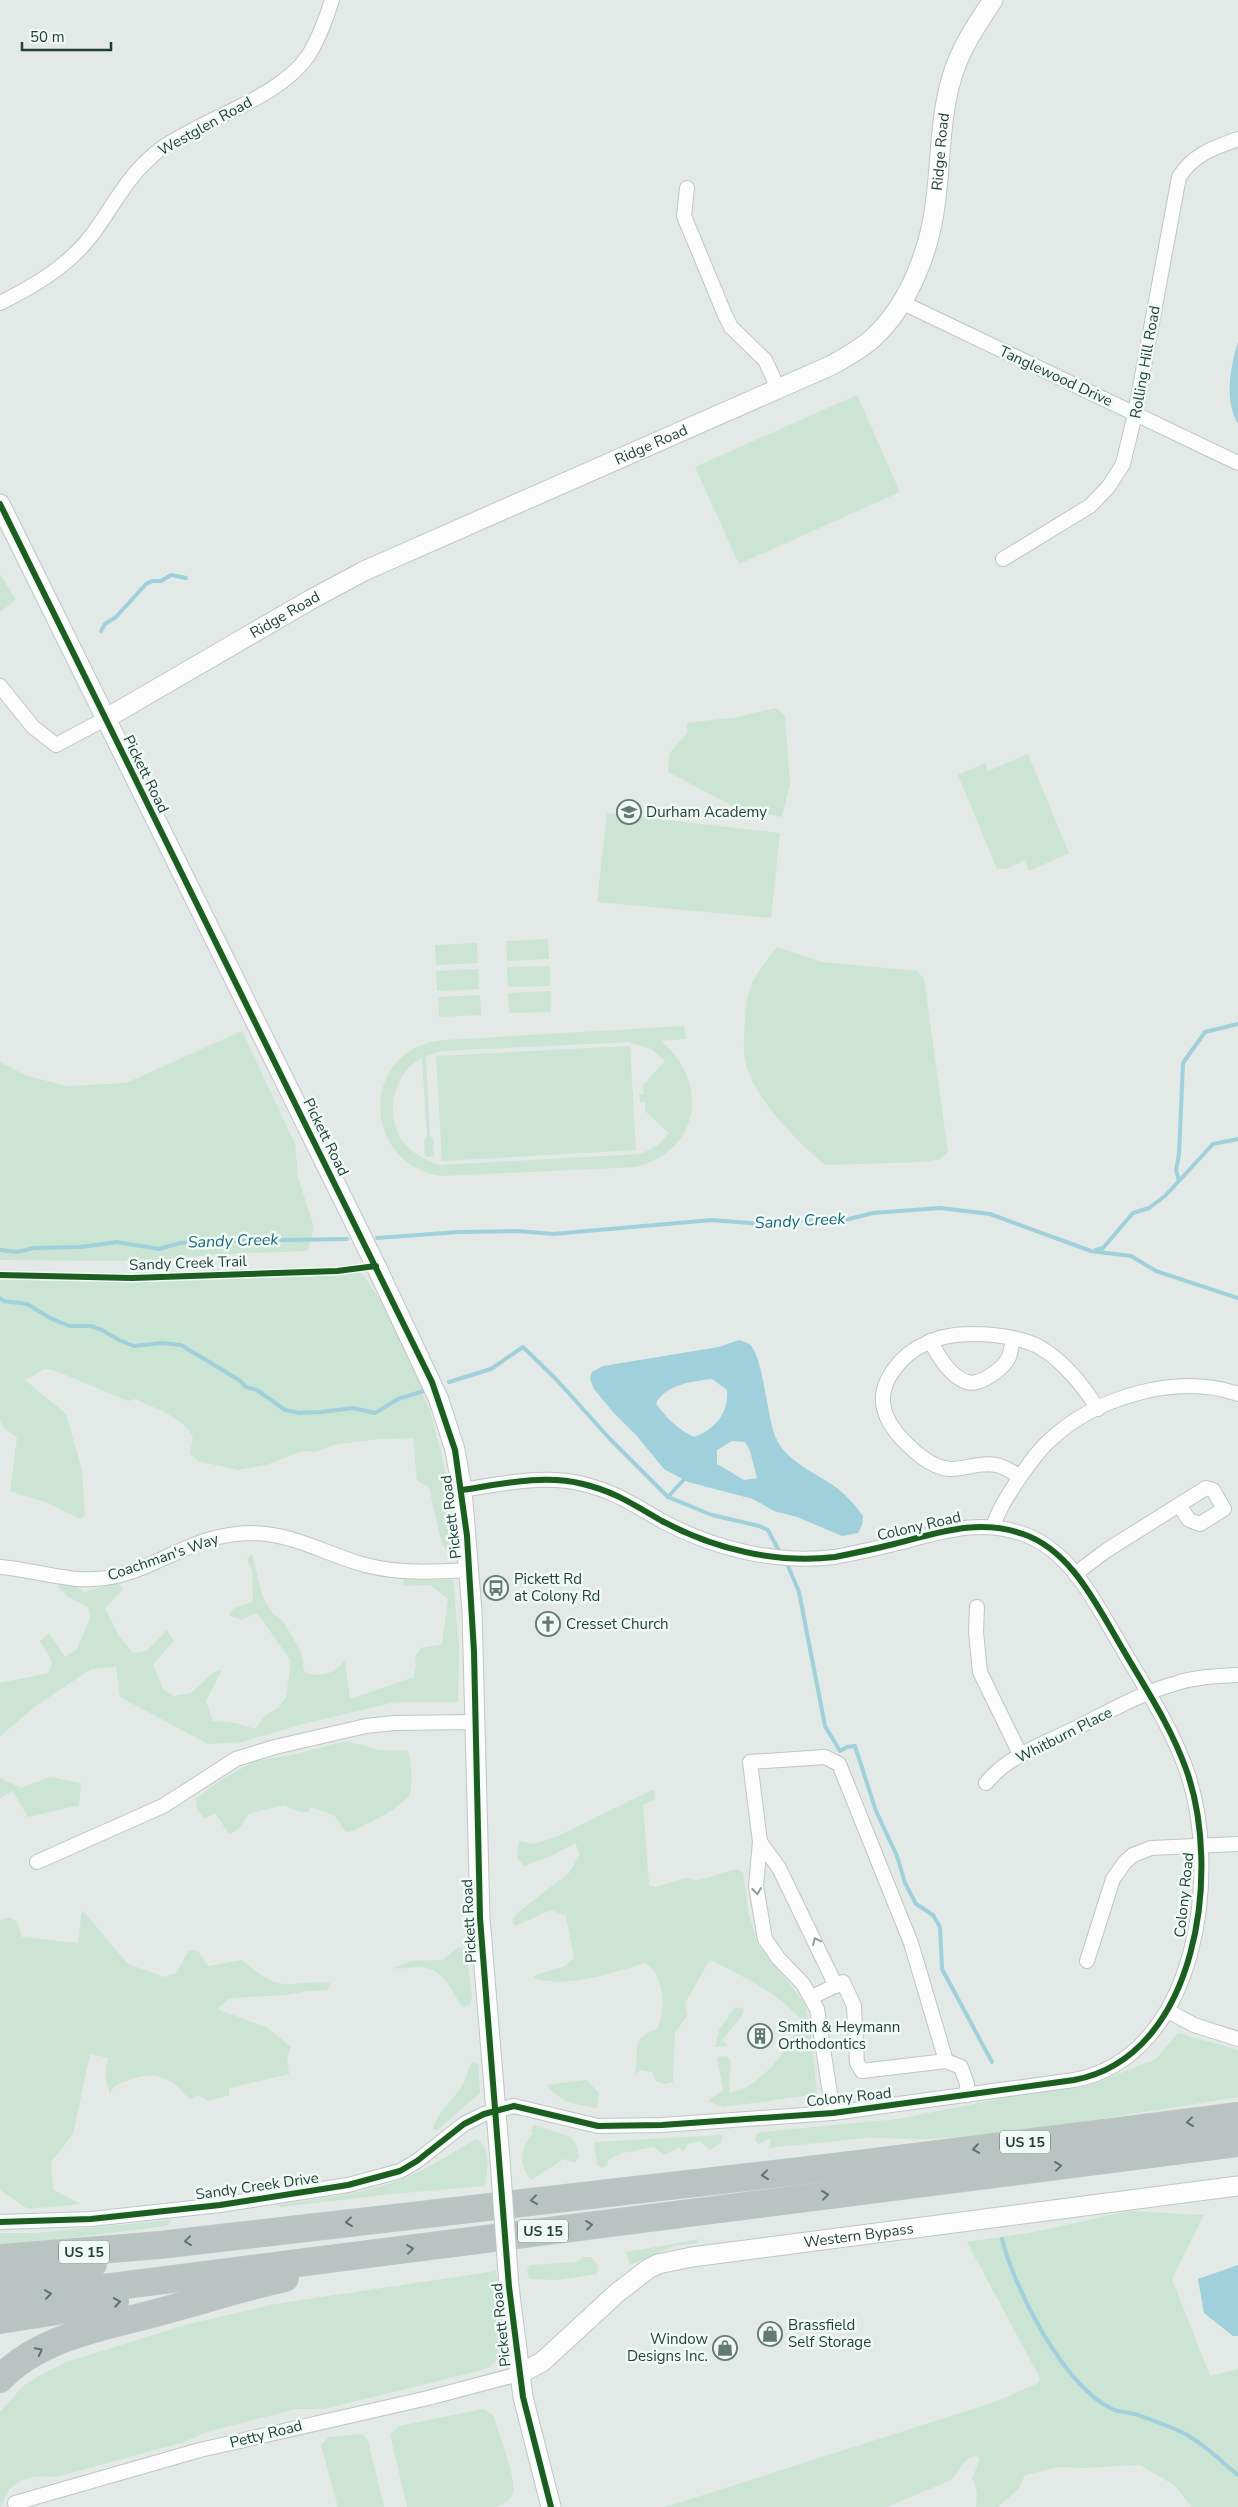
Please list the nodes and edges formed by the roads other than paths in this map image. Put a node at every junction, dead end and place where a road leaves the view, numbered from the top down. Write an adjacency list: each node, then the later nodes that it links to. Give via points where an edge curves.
1 (332, 0): 6 (street, Westglen Road, via 316,42 298,68 264,92 181,136 151,156 127,182 91,236 70,259 51,275)
2 (993, 0): 5 (street, Ridge Road, via 966,44 952,77 943,122 929,241)
3 (1238, 139): 8 (street, Rolling Hill Road, via 1202,152 1179,177)
4 (688, 188): 7 (street, via 684,216 725,315 731,327 765,360)
5 (901, 302): 7 (street, Ridge Road, via 882,329 862,347 832,366); 8 (street, Tanglewood Drive)
6 (0, 303)
7 (778, 388): 13 (street, Ridge Road, via 364,571)
8 (1135, 414): 9 (street, Tanglewood Drive); 11 (street, Rolling Hill Road, via 1123,464 1102,494 1090,506)
9 (1238, 463)
10 (0, 504): 13 (street, Pickett Road)
11 (1003, 559)
12 (0, 686): 13 (street, via 33,726 56,745)
13 (105, 719): 19 (street, Pickett Road, via 432,1382 454,1450)
14 (1014, 1338): 15 (street, via 964,1334); 15 (street, via 1008,1360 974,1382 955,1374); 17 (street, via 1049,1353 1080,1384)
15 (930, 1341): 18 (street, via 911,1352 888,1380 883,1394 884,1411 894,1429 915,1450 940,1467 966,1469 995,1465)
16 (1238, 1394): 17 (street, via 1212,1387 1182,1385 1145,1391)
17 (1098, 1409): 18 (street, via 1054,1437)
18 (1020, 1477): 21 (street, via 1002,1503)
19 (462, 1490): 21 (street, Colony Road, via 540,1480 582,1484 616,1494 663,1521 712,1543 775,1557 835,1558 955,1528); 23 (street, Pickett Road)
20 (1179, 1505): 24 (street)
21 (993, 1527): 24 (street, Colony Road, via 1022,1534 1046,1546)
22 (0, 1567): 23 (street, Coachman's Way, via 58,1578 98,1579 147,1565 208,1539 251,1533 290,1538 342,1558 391,1571)
23 (470, 1570): 28 (street, Pickett Road)
24 (1075, 1574): 27 (street, Colony Road)
25 (978, 1607): 29 (street, via 976,1632 980,1672)
26 (1238, 1675): 27 (street, via 1175,1683)
27 (1148, 1692): 29 (street, Whitburn Place); 33 (street, Colony Road, via 1187,1770)
28 (476, 1722): 34 (street, via 366,1726 236,1759 163,1806); 42 (street, Pickett Road, via 480,1918)
29 (1021, 1756): 30 (street, Whitburn Place, via 994,1772)
30 (986, 1783)
31 (760, 1842): 36 (street, one-way to 31, via 779,1868); 37 (street, one-way to 37, via 756,1886 765,1939); 40 (street, via 750,1762 824,1757 839,1764 911,1943)
32 (1238, 1844): 33 (street)
33 (1202, 1846): 35 (street, via 1151,1848 1138,1852 1125,1862 1113,1879); 38 (street, Colony Road, via 1191,1948)
34 (36, 1862)
35 (1087, 1961)
36 (836, 1986): 37 (street); 40 (street, via 843,1982 854,2006 857,2063 862,2071)
37 (812, 1997): 43 (street, via 818,2010)
38 (1168, 2011): 39 (street, via 1194,2025); 41 (street, Colony Road, via 1142,2044 1127,2057 1092,2076)
39 (1238, 2038)
40 (946, 2061): 41 (street, via 961,2067)
41 (967, 2095): 43 (street, Colony Road)
42 (496, 2110): 43 (street, Colony Road, via 514,2106 598,2126 662,2125); 47 (street, Sandy Creek Drive, via 464,2124 418,2161 400,2171 348,2185 176,2210 87,2219); 55 (street, Pickett Road, bridge)
43 (833, 2113)
44 (1238, 2116): 48 (highway, US 15, one-way to 48, via 851,2165)
45 (1238, 2143): 49 (highway, US 15, one-way to 45)
46 (1238, 2186): 55 (street, Western Bypass, via 658,2264 616,2293 542,2362)
47 (0, 2222)
48 (160, 2245): 50 (highway, US 15); 52 (highway, via 148,2251 45,2275)
49 (362, 2254): 51 (highway); 53 (highway, US 15, one-way to 49)
50 (2, 2259)
51 (316, 2271): 54 (highway, one-way to 51); 56 (highway, one-way to 51, via 18,2363 55,2343 223,2293)
52 (0, 2282)
53 (0, 2301)
54 (0, 2320)
55 (519, 2374): 57 (street, Petty Road, via 200,2450); 58 (street, Pickett Road)
56 (0, 2379)
57 (15, 2503)
58 (551, 2507)

